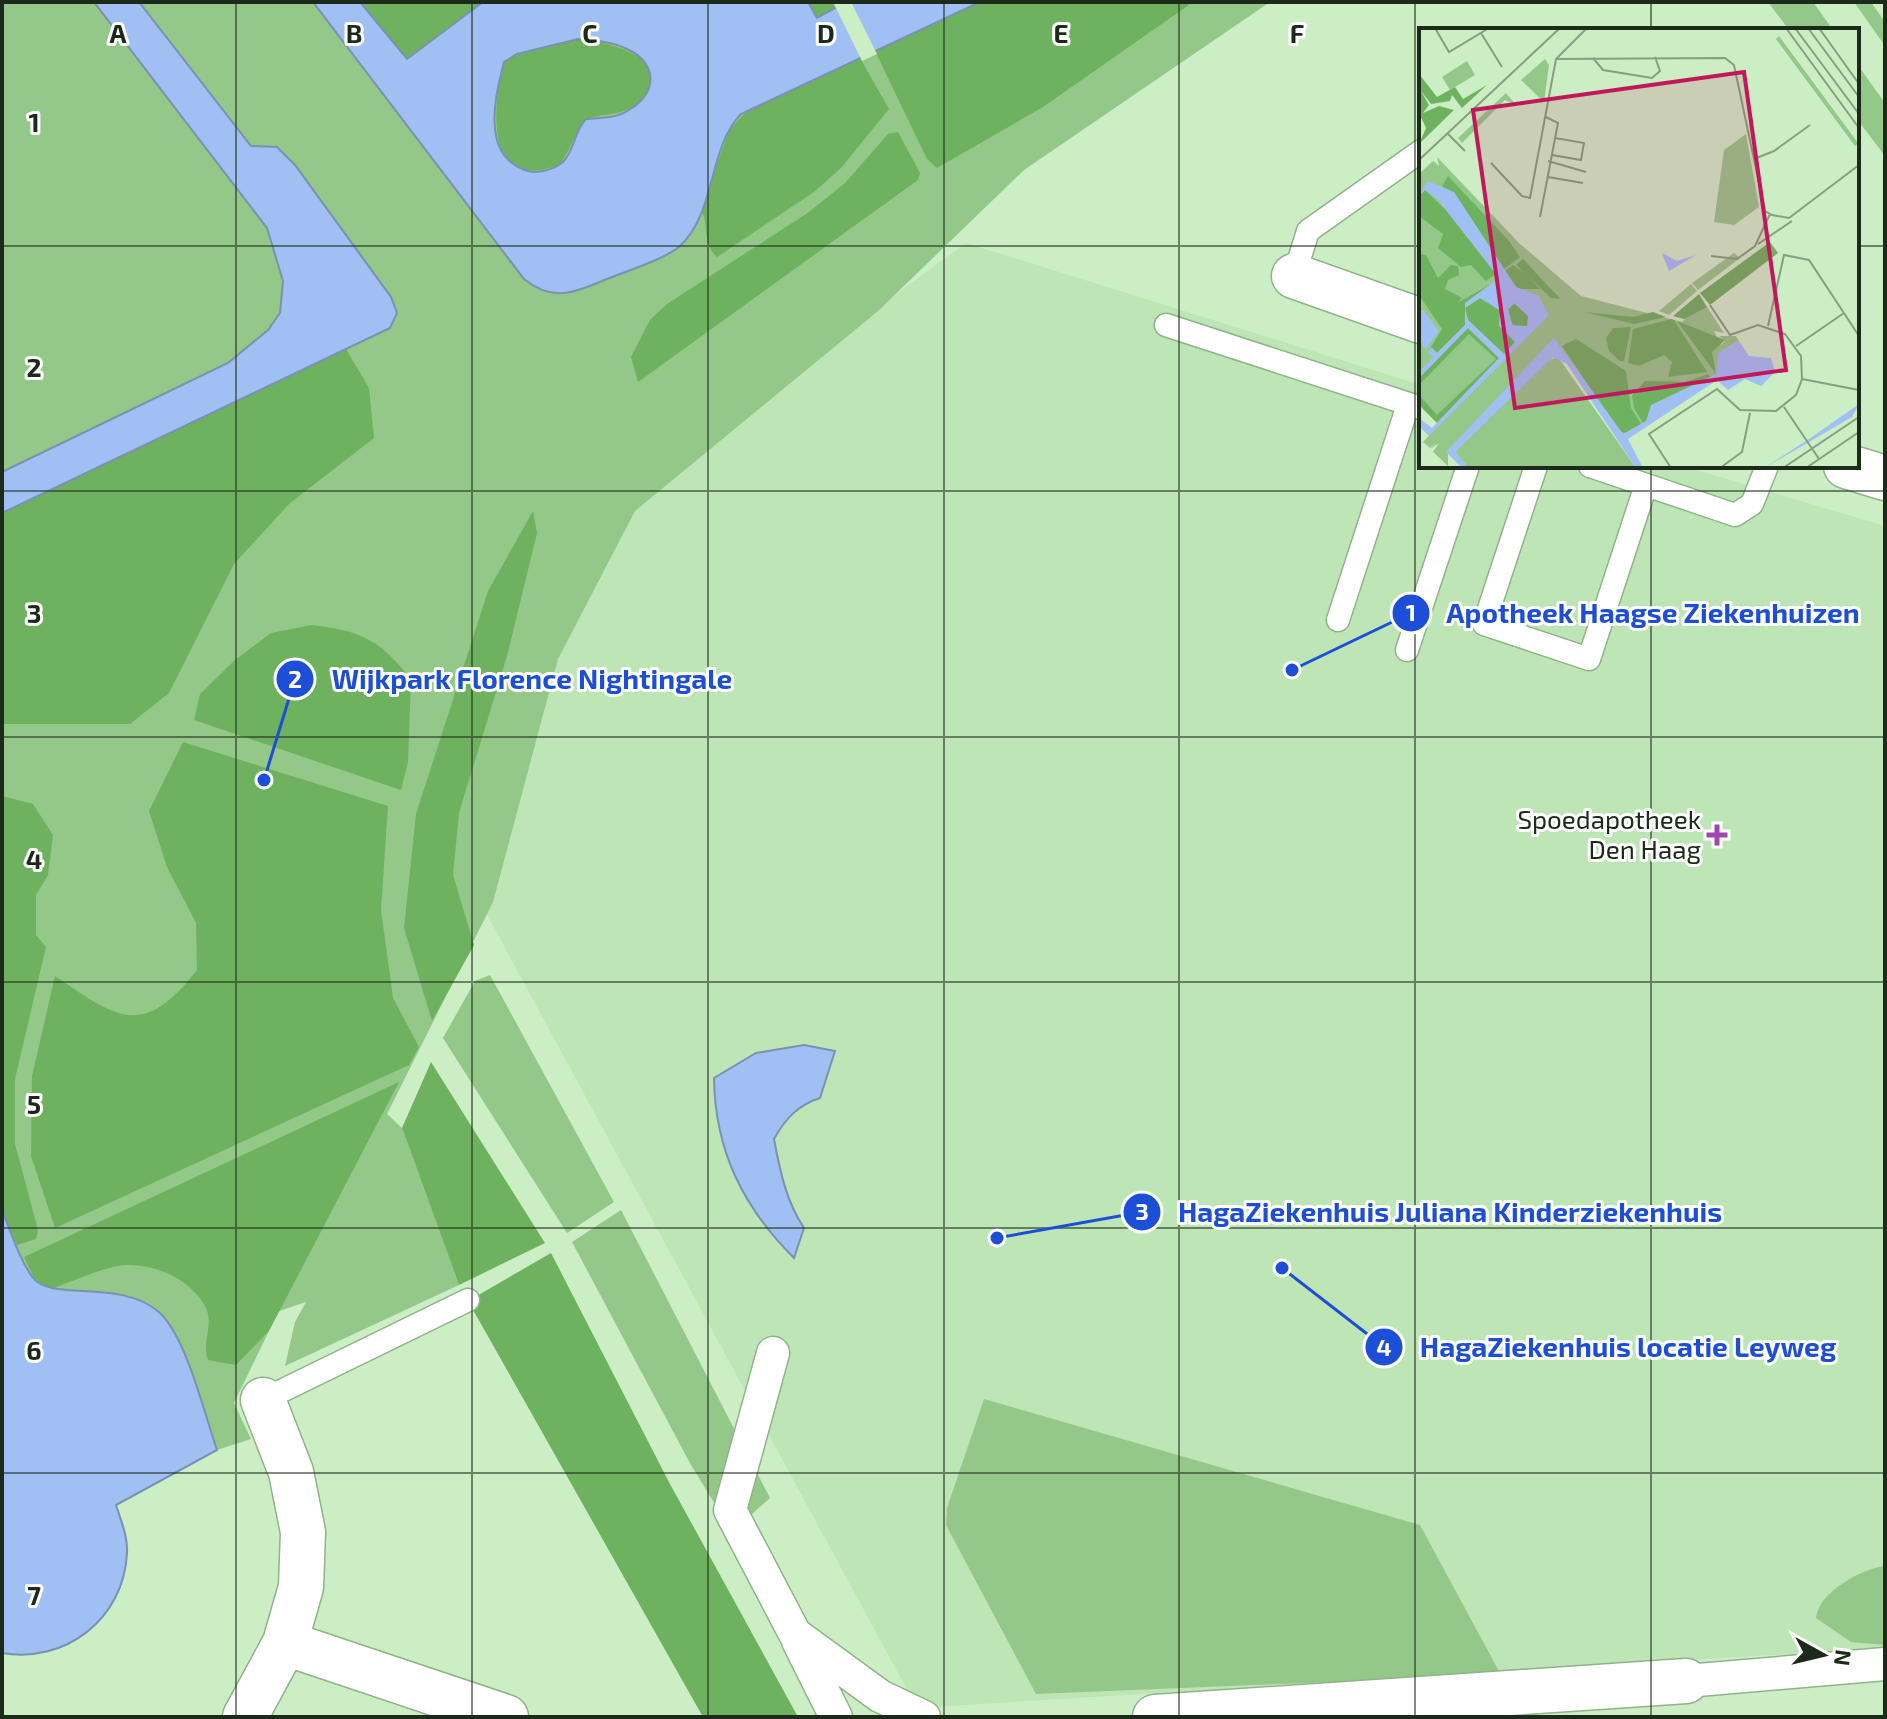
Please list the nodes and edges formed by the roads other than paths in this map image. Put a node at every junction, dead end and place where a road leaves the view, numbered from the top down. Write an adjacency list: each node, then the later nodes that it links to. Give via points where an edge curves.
1 (1419, 152): 2 (lane, via 1308,231)
2 (1294, 276): 3 (street)
3 (1419, 320)
4 (1166, 325): 5 (lane)
5 (1414, 407): 13 (lane)
6 (1467, 468): 14 (lane)
7 (1535, 468): 12 (lane, via 1484,624 1589,659)
8 (1596, 468): 12 (lane)
9 (1766, 468): 12 (lane, via 1752,504 1735,515)
10 (1852, 468): 11 (street)
11 (1885, 478)
12 (1646, 485)
13 (1338, 620)
14 (1407, 650)
15 (468, 1300): 17 (lane)
16 (773, 1353): 18 (street, via 730,1510)
17 (263, 1400): 19 (street, via 291,1472 303,1532 301,1587)
18 (795, 1634): 25 (street); 26 (street, via 880,1696)
19 (285, 1643): 23 (street); 24 (street)
20 (1885, 1664): 21 (street)
21 (1686, 1681): 22 (street)
22 (1340, 1710): 27 (street)
23 (245, 1717)
24 (506, 1717)
25 (836, 1717)
26 (924, 1717)
27 (1155, 1717)

